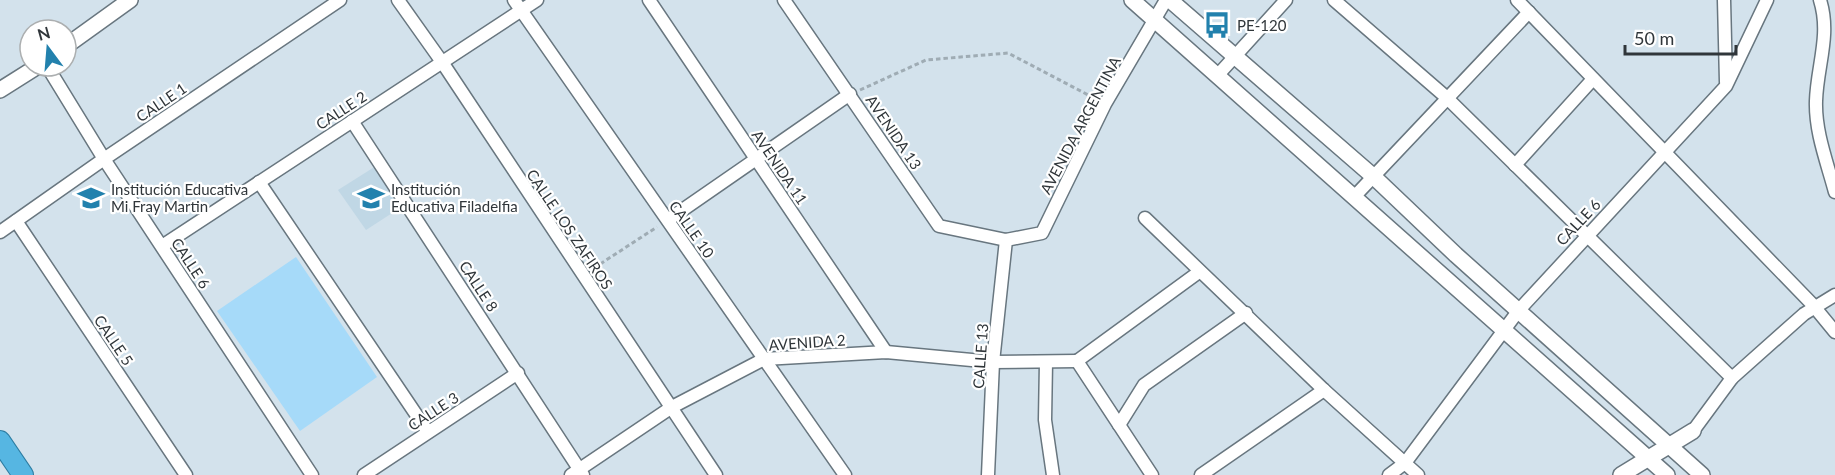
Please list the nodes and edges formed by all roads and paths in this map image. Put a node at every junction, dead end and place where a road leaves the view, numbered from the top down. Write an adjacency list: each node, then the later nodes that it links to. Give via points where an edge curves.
1 (130, 0): 15 (street)
2 (340, 0): 34 (street, CALLE 1)
3 (398, 0): 22 (street, CALLE LOS ZAFIROS)
4 (537, 0): 16 (street, CALLE 2)
5 (649, 0): 35 (street, AVENIDA 11)
6 (784, 0): 29 (street, AVENIDA 13)
7 (1132, 0): 18 (street)
8 (1168, 0): 18 (street, AVENIDA ARGENTINA); 21 (street)
9 (1286, 0): 21 (street)
10 (1334, 0): 30 (street)
11 (1517, 0): 17 (street)
12 (1724, 0): 27 (street)
13 (1767, 0): 27 (street, CALLE 6)
14 (1820, 0): 19 (street)
15 (112, 5): 20 (street)
16 (518, 5): 22 (street, CALLE 2); 42 (street, CALLE 10)
17 (1529, 12): 26 (street); 30 (street)
18 (1155, 20): 23 (street); 31 (street, AVENIDA ARGENTINA)
19 (1830, 24): 39 (street, via 1817,86 1817,121)
20 (78, 35)
21 (1235, 58): 23 (street); 37 (street)
22 (442, 62): 32 (street, CALLE 2); 49 (street, CALLE LOS ZAFIROS)
23 (1217, 76): 40 (street)
24 (19, 78): 28 (street)
25 (53, 78): 34 (street, CALLE 6)
26 (1593, 79): 33 (street); 36 (street)
27 (1726, 86): 33 (street, CALLE 6)
28 (0, 90)
29 (850, 94): 31 (path, via 926,60 1008,53); 35 (street); 46 (street, AVENIDA 13, via 939,226)
30 (1446, 97): 36 (street); 37 (street)
31 (1105, 104): 46 (street, AVENIDA ARGENTINA, via 1042,233)
32 (352, 121): 38 (street, CALLE 2); 61 (street, CALLE 8)
33 (1664, 152): 45 (street, CALLE 6); 51 (street)
34 (104, 159): 43 (street, CALLE 1); 47 (street, CALLE 6)
35 (756, 159): 42 (street); 56 (street, AVENIDA 11)
36 (1515, 165): 45 (street)
37 (1374, 177): 40 (street); 52 (street)
38 (259, 182): 47 (street, CALLE 2); 67 (street)
39 (1835, 192)
40 (1354, 197): 54 (street)
41 (1145, 218): 48 (street)
42 (668, 220): 49 (path); 57 (street, CALLE 10)
43 (16, 221): 44 (street, CALLE 1); 75 (street, CALLE 5)
44 (0, 232)
45 (1586, 235): 52 (street, CALLE 6); 62 (street)
46 (1005, 240): 59 (street, CALLE 13)
47 (162, 246): 76 (street, CALLE 6)
48 (1199, 272): 53 (street); 58 (street)
49 (583, 275): 64 (street, CALLE LOS ZAFIROS)
50 (1835, 295): 51 (street)
51 (1815, 308): 55 (street); 62 (street)
52 (1519, 310): 54 (street, CALLE 6); 69 (street)
53 (1246, 313): 63 (street); 65 (street, via 1144,385)
54 (1505, 329): 70 (street); 71 (street, CALLE 6)
55 (1835, 332)
56 (886, 352): 57 (street, AVENIDA 2); 59 (street, AVENIDA 2)
57 (764, 359): 64 (street, AVENIDA 2); 79 (street, CALLE 10)
58 (1077, 361): 60 (street, AVENIDA 2); 65 (street)
59 (993, 362): 60 (street, AVENIDA 2); 80 (street, CALLE 13)
60 (1046, 362): 81 (street, via 1045,420)
61 (518, 373): 67 (street, CALLE 3); 72 (street, CALLE 8)
62 (1732, 378): 66 (street)
63 (1324, 390): 71 (street); 83 (street)
64 (672, 407): 72 (street, AVENIDA 2); 78 (street, CALLE LOS ZAFIROS)
65 (1119, 425): 82 (street)
66 (1693, 431): 69 (street)
67 (428, 432): 77 (street, CALLE 3)
68 (0, 441): 74 (highway)
69 (1675, 449): 70 (street); 73 (street); 87 (street)
70 (1648, 457): 73 (street); 86 (street)
71 (1405, 463): 84 (street, CALLE 6); 85 (street)
72 (578, 473)
73 (1660, 473)
74 (23, 475)
75 (186, 475)
76 (312, 475)
77 (364, 475)
78 (716, 475)
79 (845, 475)
80 (988, 475)
81 (1053, 475)
82 (1152, 475)
83 (1201, 475)
84 (1389, 475)
85 (1418, 475)
86 (1621, 475)
87 (1702, 475)

